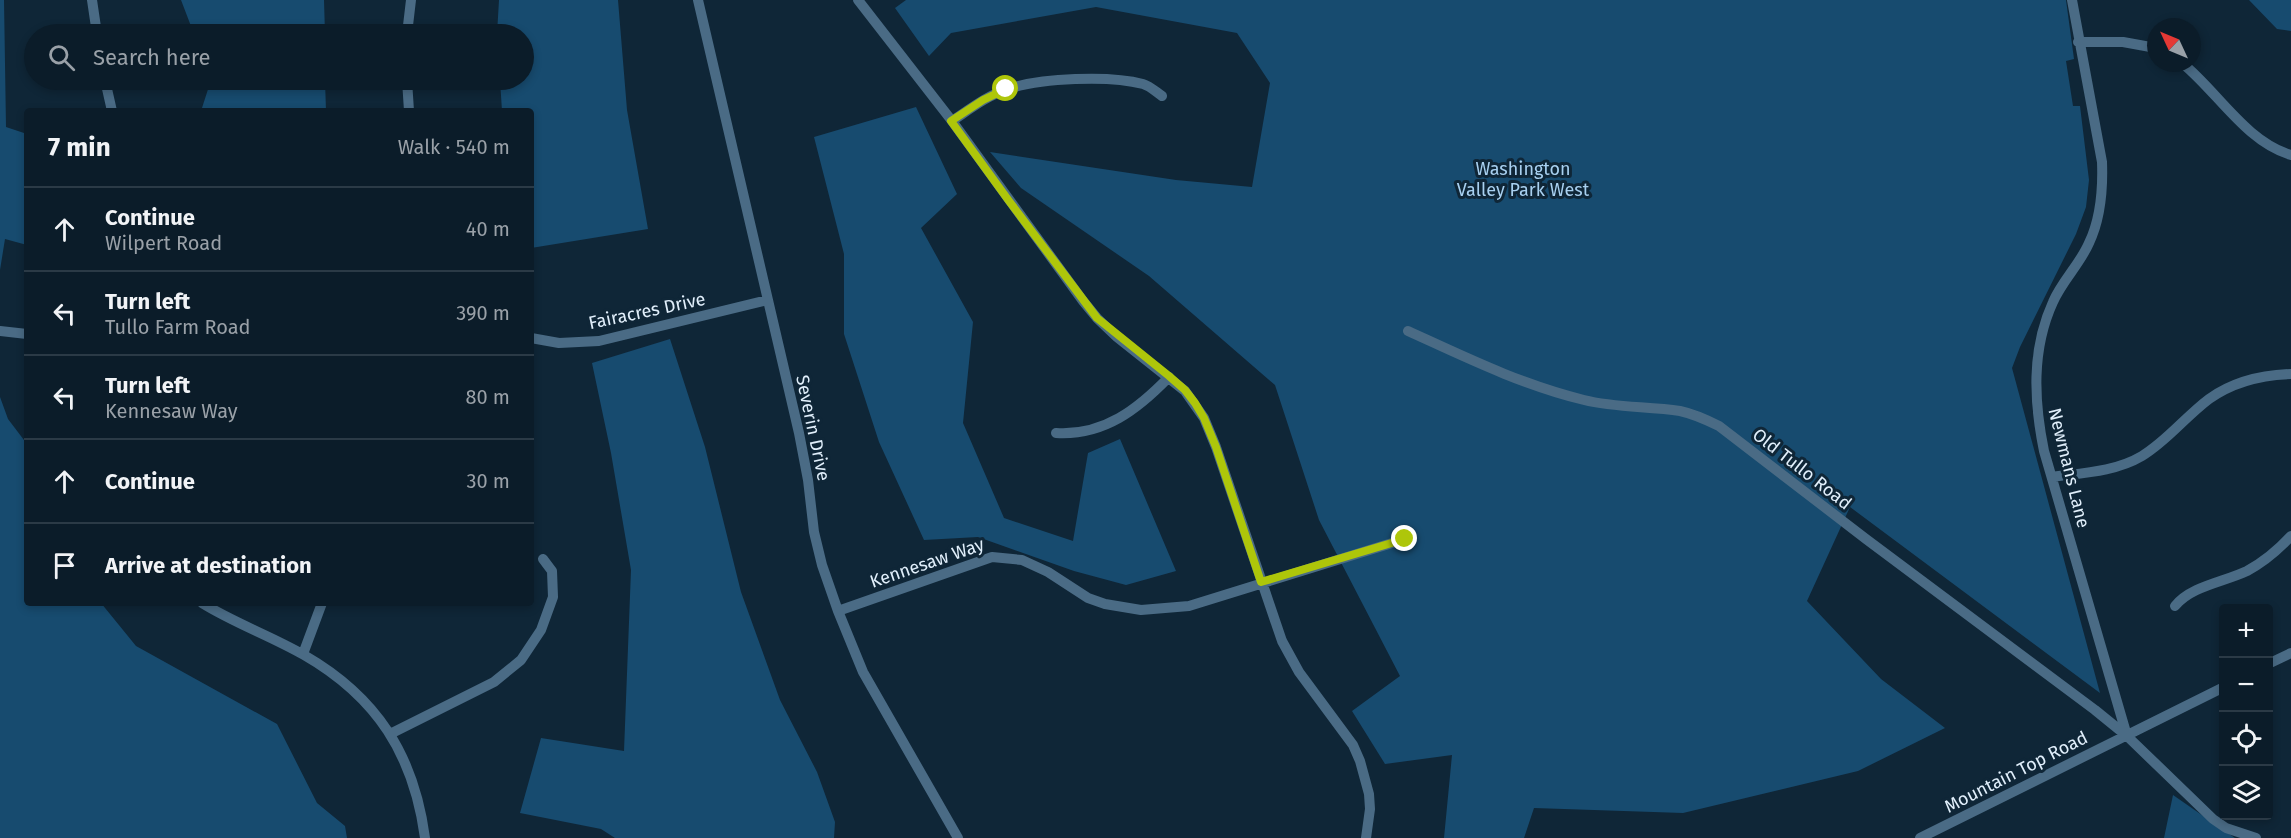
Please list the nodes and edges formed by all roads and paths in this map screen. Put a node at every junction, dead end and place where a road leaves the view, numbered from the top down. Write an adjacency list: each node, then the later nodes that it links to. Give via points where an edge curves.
1 (92, 0): 6 (street)
2 (411, 0): 7 (street)
3 (698, 0): 18 (street, Severin Drive)
4 (858, 0): 16 (street)
5 (2072, 0): 8 (street, Newmans Lane)
6 (96, 24)
7 (408, 24)
8 (2078, 42): 9 (street); 26 (street, Newmans Lane, via 2103,183 2089,244 2053,302 2036,366 2038,421)
9 (2147, 46)
10 (2193, 72): 17 (street, via 2246,127 2274,148)
11 (107, 90): 14 (street)
12 (407, 90): 15 (street)
13 (1162, 96): 16 (street, via 1144,84 1047,80 1006,89)
14 (111, 108)
15 (409, 108)
16 (951, 121): 24 (street, via 1097,318)
17 (2291, 155)
18 (768, 300): 22 (street, Fairacres Drive, via 599,341 560,344); 34 (street, Severin Drive, via 800,433 814,532)
19 (0, 331): 21 (street)
20 (1408, 332): 40 (street, Old Tullo Road, via 1513,378 1570,397 1681,411 1719,426)
21 (24, 334)
22 (534, 339)
23 (2291, 374): 26 (street, via 2250,378 2233,386 2208,400 2171,435 2129,462)
24 (1169, 376): 25 (street, via 1142,404 1112,422 1086,432); 30 (street, via 1185,390 1204,418)
25 (1056, 433)
26 (2052, 477): 40 (street, Newmans Lane)
27 (2291, 536): 33 (street, via 2262,562 2186,595)
28 (1405, 539): 30 (street, Kennesaw Way)
29 (543, 559): 39 (street, via 552,571 553,597 541,630 521,660 494,682)
30 (1261, 582): 34 (street, Kennesaw Way, via 1189,606 1141,610 1088,598 1022,560 992,556); 43 (street, via 1282,641 1299,672 1344,732 1360,761 1369,794)
31 (208, 606): 36 (street)
32 (321, 606): 36 (street)
33 (2175, 606)
34 (838, 611): 42 (street, Severin Drive, via 863,672)
35 (2291, 653): 37 (street)
36 (303, 654): 39 (street, via 353,690)
37 (2273, 662)
38 (2219, 689): 40 (street, Mountain Top Road)
39 (390, 734): 41 (street, via 415,787)
40 (2127, 736): 44 (street, Mountain Top Road); 45 (street, Old Tullo Road, via 2213,819)
41 (425, 838)
42 (958, 838)
43 (1366, 838)
44 (1920, 838)
45 (2256, 838)

